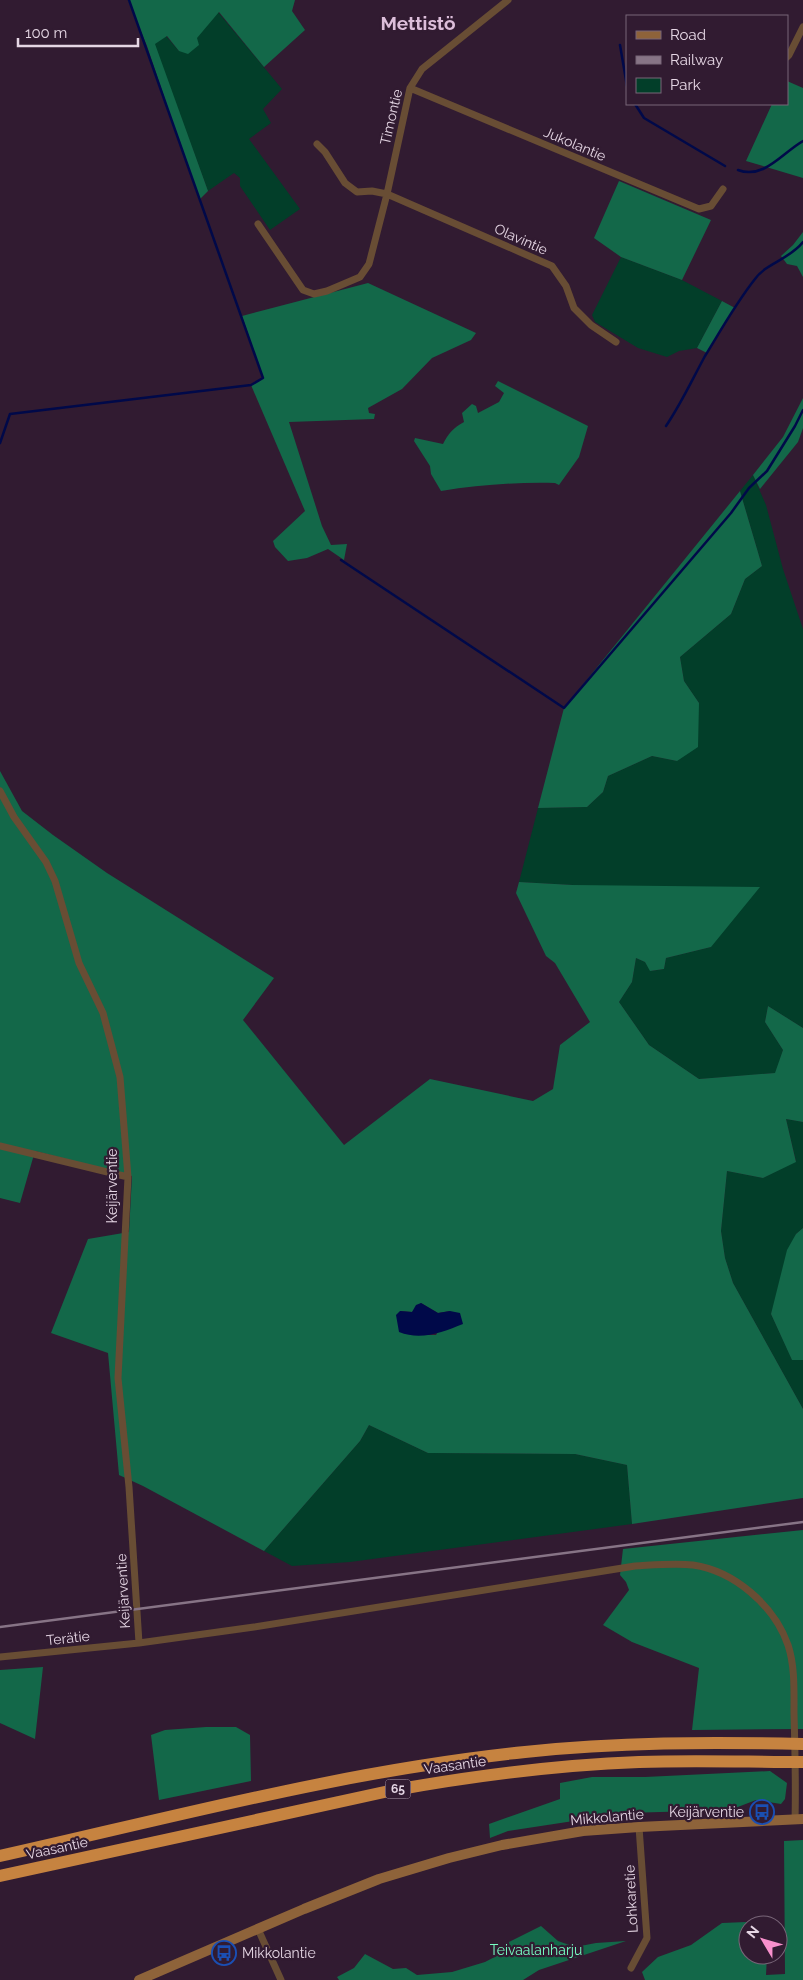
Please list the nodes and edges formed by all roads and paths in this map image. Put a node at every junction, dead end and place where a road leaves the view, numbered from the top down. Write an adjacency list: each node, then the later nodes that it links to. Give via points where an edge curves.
1 (508, 0): 4 (street, Timontie, via 422,69)
2 (803, 27): 3 (street)
3 (788, 56)
4 (410, 88): 6 (street, Jukolantie, via 699,210 711,206); 7 (street, Timontie)
5 (317, 144): 7 (street, Olavintie, via 345,183 357,192)
6 (723, 189)
7 (387, 194): 8 (street, Timontie, via 369,264 360,278 319,293 303,290); 9 (street, Olavintie, via 552,266 566,286 574,308 591,325)
8 (258, 224)
9 (616, 342)
10 (0, 791): 12 (street, Keijärventie, via 55,881 79,963 103,1013 120,1077)
11 (0, 1146): 12 (street)
12 (128, 1177): 13 (street, Keijärventie, via 118,1378)
13 (139, 1643): 14 (street, Terätie); 17 (street, Keijärventie, via 636,1566 693,1565 736,1581 758,1598 782,1630 794,1678)
14 (0, 1657)
15 (803, 1744): 19 (highway, Vaasantie / 65, via 620,1745 460,1760 345,1778)
16 (803, 1762): 20 (highway, Vaasantie / 65, via 631,1763 565,1767 435,1783)
17 (799, 1820): 18 (main road, Mikkolantie)
18 (639, 1826): 21 (main road, Mikkolantie, via 538,1838 449,1858 379,1879); 22 (street, Lohkaretie, via 647,1938)
19 (0, 1856)
20 (0, 1876)
21 (258, 1929): 23 (main road, Mikkolantie); 24 (street)
22 (632, 1968)
23 (139, 1980)
24 (281, 1980)

